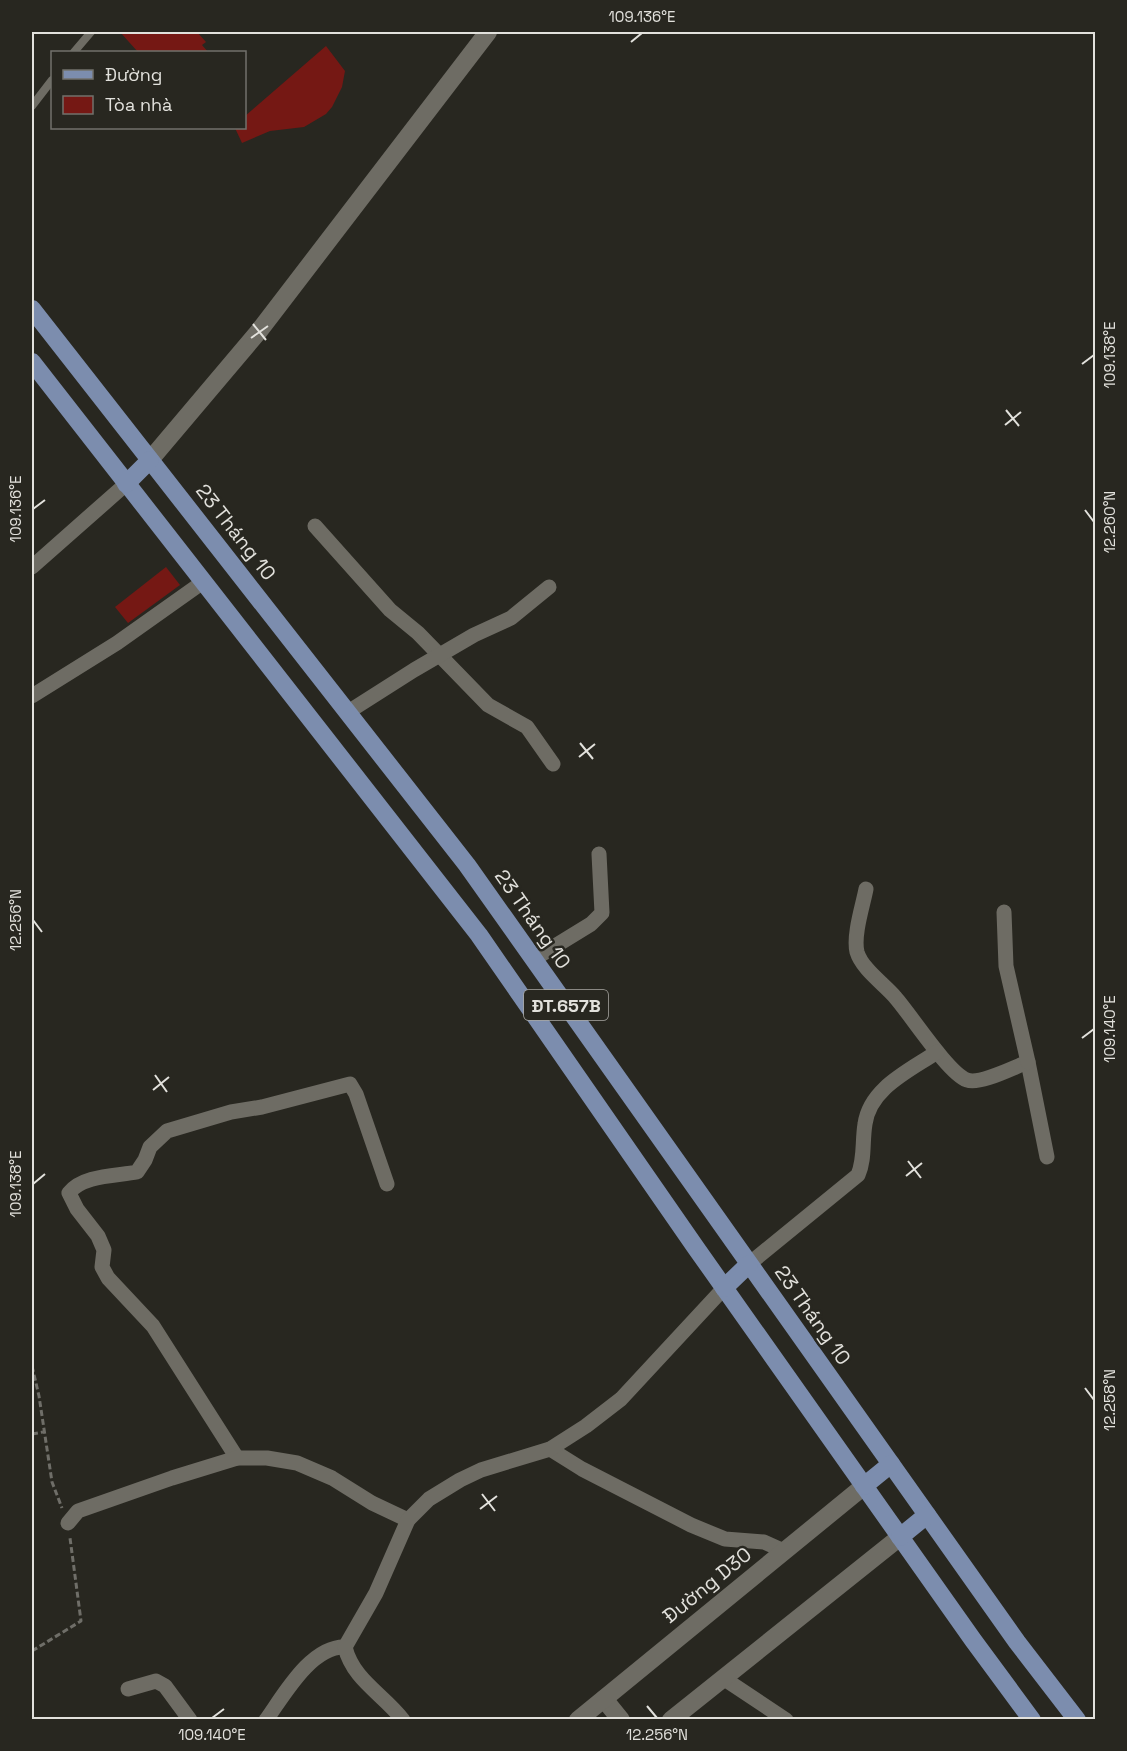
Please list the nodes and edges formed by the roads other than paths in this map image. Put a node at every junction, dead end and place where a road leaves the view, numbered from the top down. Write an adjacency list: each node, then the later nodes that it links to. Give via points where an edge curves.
1 (91, 32): 3 (lane)
2 (488, 32): 8 (street, via 259,331)
3 (75, 51)
4 (51, 81): 5 (lane)
5 (32, 106)
6 (32, 309): 8 (main road, 23 Tháng 10 / ĐT.657B)
7 (32, 362): 9 (main road, ĐT.657B)
8 (150, 460): 9 (main road); 16 (main road, 23 Tháng 10 / ĐT.657B)
9 (126, 484): 11 (street); 12 (main road, ĐT.657B)
10 (315, 526): 14 (street, via 390,610)
11 (32, 567)
12 (203, 582): 15 (street, via 117,644); 27 (main road, ĐT.657B, via 456,903)
13 (549, 587): 14 (street, via 511,618)
14 (440, 654): 16 (street); 17 (street, via 488,705 527,727)
15 (32, 696)
16 (348, 712): 21 (main road, 23 Tháng 10 / ĐT.657B, via 467,865)
17 (553, 764)
18 (599, 854): 21 (street, via 602,913)
19 (866, 889): 22 (street, via 856,940 858,953)
20 (1004, 912): 23 (street, via 1006,966)
21 (534, 959): 26 (main road, 23 Tháng 10 / ĐT.657B)
22 (938, 1052): 23 (street, via 969,1080 980,1080); 26 (street, via 875,1096 866,1113 863,1164 858,1174)
23 (1028, 1062): 24 (street)
24 (1047, 1157)
25 (387, 1184): 29 (street, via 350,1083 167,1131 150,1147 137,1172 92,1180 69,1193 98,1236 104,1250 102,1267 108,1278 153,1326)
26 (749, 1264): 27 (main road); 30 (main road, 23 Tháng 10 / ĐT.657B)
27 (724, 1288): 28 (street, via 621,1399); 31 (main road, ĐT.657B)
28 (550, 1449): 33 (street, via 460,1480 429,1499); 36 (street, via 691,1525 725,1539 764,1542)
29 (237, 1458): 33 (street, via 297,1463); 34 (street, via 97,1503 78,1511)
30 (891, 1464): 31 (main road); 32 (main road, 23 Tháng 10 / ĐT.657B)
31 (864, 1486): 35 (main road, ĐT.657B); 36 (street, Đường D30)
32 (927, 1515): 35 (main road); 49 (main road, 23 Tháng 10 / ĐT.657B)
33 (408, 1520): 37 (street, via 376,1593)
34 (68, 1523)
35 (900, 1537): 38 (street); 48 (main road, ĐT.657B)
36 (784, 1551): 40 (street, Đường D30)
37 (345, 1647): 42 (street, via 330,1650 301,1671); 43 (street, via 358,1676)
38 (723, 1678): 46 (street); 47 (street)
39 (128, 1689): 41 (street, via 156,1681 165,1686)
40 (604, 1699): 44 (street, Đường D30); 45 (street)
41 (190, 1719)
42 (266, 1719)
43 (403, 1719)
44 (578, 1719)
45 (621, 1719)
46 (671, 1719)
47 (786, 1719)
48 (1032, 1719)
49 (1077, 1719)

